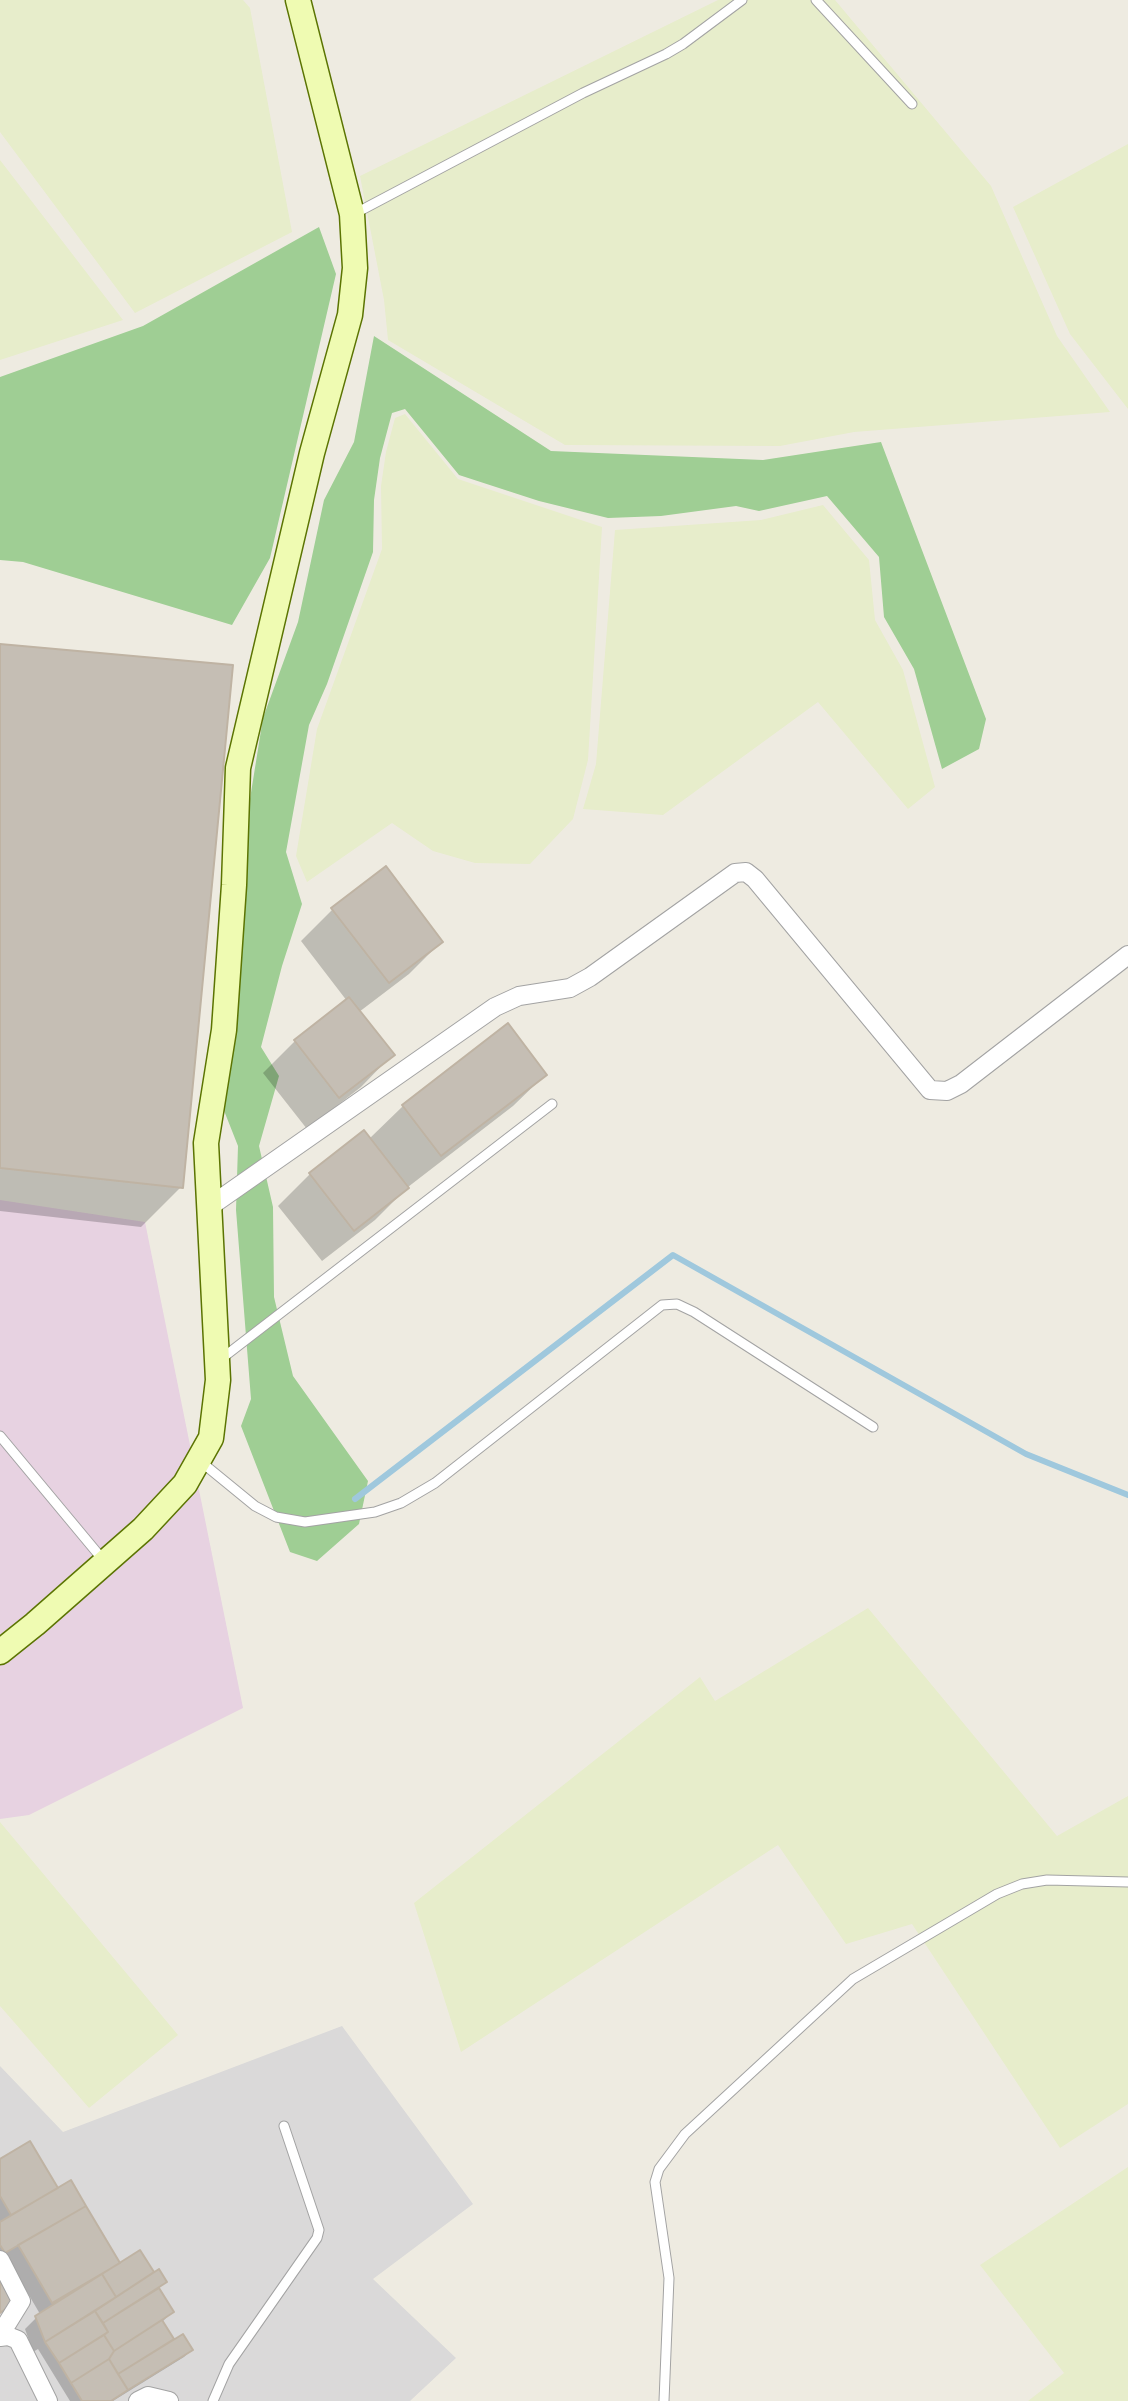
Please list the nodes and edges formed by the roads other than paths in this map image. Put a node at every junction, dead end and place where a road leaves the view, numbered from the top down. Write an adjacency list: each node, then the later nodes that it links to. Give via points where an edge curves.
1 (298, 0): 5 (street)
2 (742, 0): 5 (lane, via 674,49)
3 (816, 0): 4 (lane)
4 (912, 104)
5 (352, 214): 8 (street, via 355,268 350,315 312,453 238,768 225,1030 206,1143)
6 (1128, 955): 8 (street, via 961,1084 947,1091 930,1090 755,879 746,872 735,873 590,977 570,988 519,996 495,1007)
7 (552, 1104): 9 (lane)
8 (209, 1207): 9 (street)
9 (216, 1363): 12 (street, via 211,1438)
10 (873, 1427): 12 (lane, via 677,1304 662,1305 435,1483 375,1512 305,1522 276,1517 255,1506)
11 (0, 1436): 13 (lane)
12 (199, 1460): 13 (street, via 185,1484)
13 (106, 1563): 14 (street)
14 (0, 1651)
15 (1128, 1882): 23 (lane, via 1047,1880 997,1894 853,1979 685,2134 655,2182 669,2278)
16 (284, 2126): 22 (lane, via 320,2230 229,2364)
17 (0, 2260): 18 (street, via 21,2301)
18 (0, 2336): 19 (street, via 18,2340)
19 (48, 2401)
20 (138, 2401): 21 (street, via 148,2396)
21 (169, 2401)
22 (213, 2401)
23 (664, 2401)

